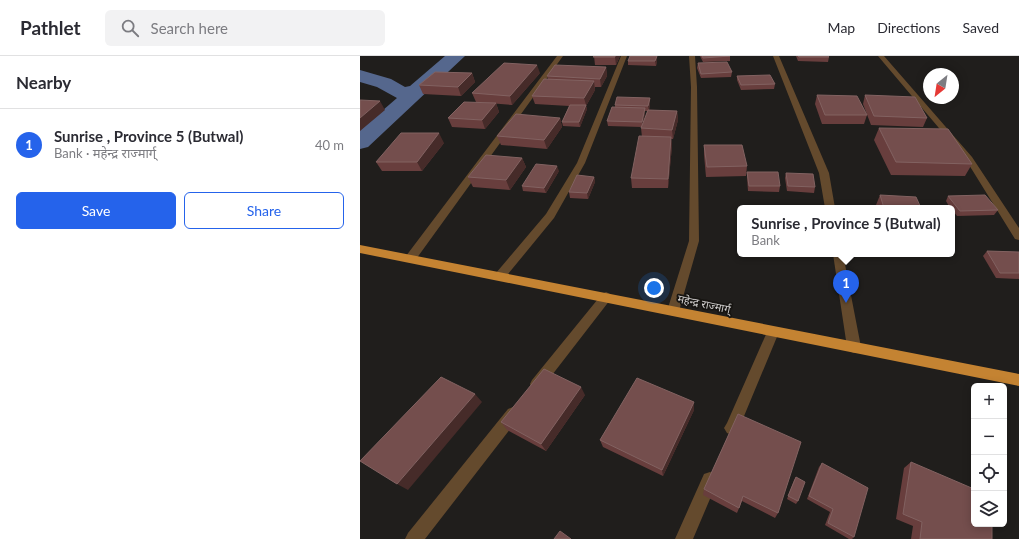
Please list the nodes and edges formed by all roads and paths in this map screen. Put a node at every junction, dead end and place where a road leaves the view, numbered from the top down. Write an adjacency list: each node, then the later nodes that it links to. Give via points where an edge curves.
1 (560, 56): 10 (street)
2 (624, 56): 11 (street, via 581,163 550,216)
3 (692, 56): 13 (street, via 694,241)
4 (776, 56): 6 (street, via 824,173)
5 (881, 56): 7 (street, via 969,160)
6 (829, 205)
7 (1019, 236)
8 (360, 249): 10 (highway, महेन्द्र राज्मार्ग्)
9 (839, 257): 15 (street)
10 (410, 258): 11 (highway, महेन्द्र राज्मार्ग्)
11 (500, 276): 12 (highway, महेन्द्र राज्मार्ग्)
12 (606, 297): 13 (highway, महेन्द्र राज्मार्ग्); 19 (street)
13 (673, 311): 14 (highway, महेन्द्र राज्मार्ग्)
14 (774, 332): 15 (highway, महेन्द्र राज्मार्ग्); 17 (street)
15 (854, 347): 16 (highway, महेन्द्र राज्मार्ग्)
16 (1019, 380)
17 (727, 439)
18 (715, 468): 20 (street)
19 (414, 539)
20 (684, 539)

